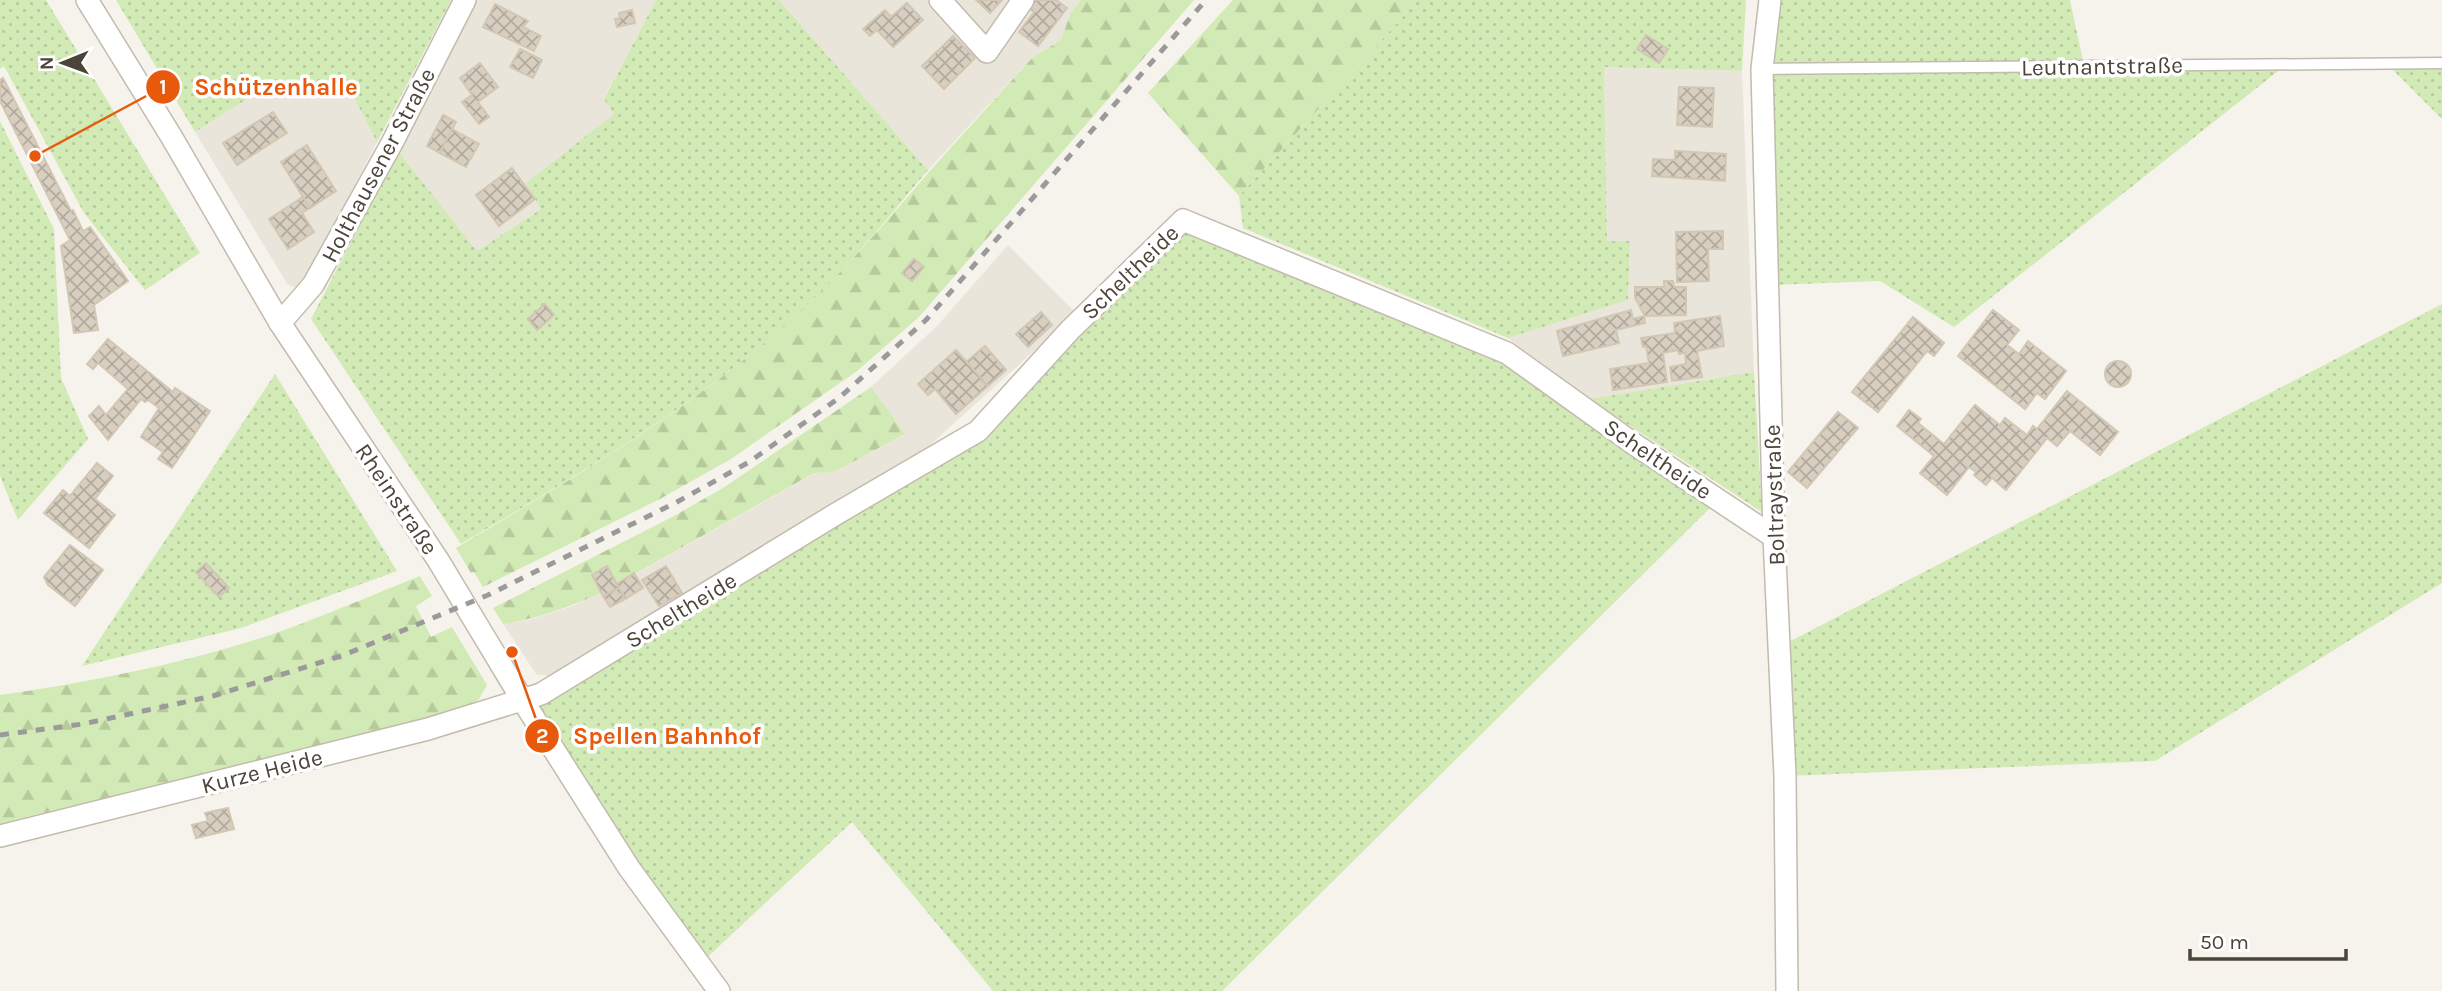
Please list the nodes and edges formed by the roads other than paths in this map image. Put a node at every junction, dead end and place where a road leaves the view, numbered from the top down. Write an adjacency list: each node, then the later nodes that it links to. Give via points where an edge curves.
1 (86, 0): 8 (street, Rheinstraße, via 172,136)
2 (465, 0): 8 (street, Holthausener Straße, via 313,285)
3 (940, 0): 4 (street, via 987,52)
4 (1023, 0)
5 (1770, 0): 7 (street, Boltraystraße)
6 (2442, 63): 7 (lane, Leutnantstraße)
7 (1762, 69): 9 (street, Boltraystraße)
8 (280, 323): 10 (street, Rheinstraße, via 438,560)
9 (1774, 537): 10 (street, Scheltheide, via 1507,353 1183,220 1070,330 978,431); 13 (street, Boltraystraße, via 1785,776)
10 (523, 701): 11 (street, Kurze Heide); 12 (street, Rheinstraße, via 629,868)
11 (0, 836)
12 (719, 991)
13 (1787, 991)

